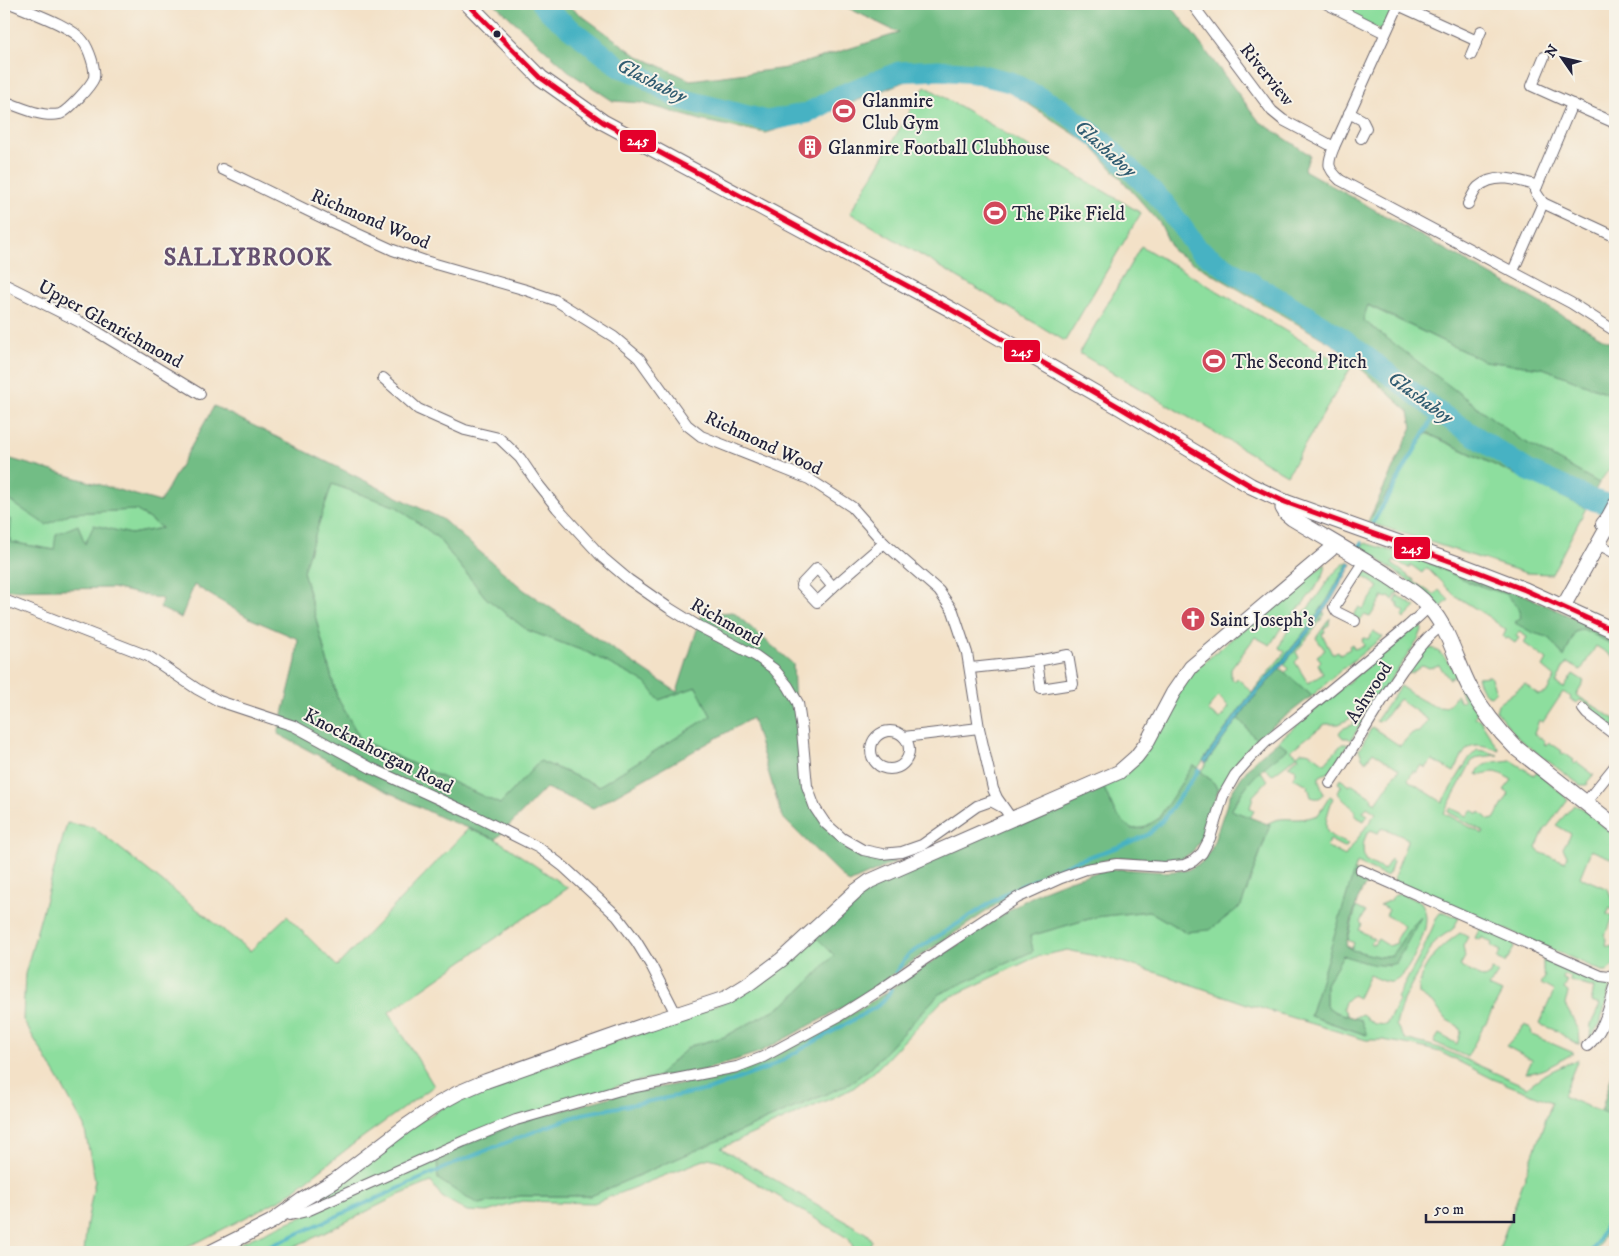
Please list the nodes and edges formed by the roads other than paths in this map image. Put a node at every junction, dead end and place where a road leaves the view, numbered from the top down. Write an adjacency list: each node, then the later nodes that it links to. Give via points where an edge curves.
1 (12, 4): 9 (street, via 69,30 83,41 92,58 94,78 80,98 60,114 37,114)
2 (468, 4): 25 (main road, via 541,78 604,122 952,310 1251,486)
3 (1192, 4): 14 (street, Riverview, via 1272,111)
4 (1327, 4): 6 (street)
5 (1398, 4): 6 (street); 7 (street, via 1479,36)
6 (1385, 33): 11 (street)
7 (1471, 55)
8 (1544, 57): 10 (street, via 1532,86)
9 (4, 101)
10 (1572, 104): 12 (street); 16 (street)
11 (1349, 113): 13 (street, via 1362,120 1366,128); 14 (street)
12 (1615, 123)
13 (1361, 138)
14 (1334, 147): 20 (street, via 1328,162 1340,180)
15 (222, 169): 27 (street, Richmond Wood, via 393,250 555,300 614,337 639,358 687,425 701,436 809,479 852,506)
16 (1536, 186): 17 (street, via 1517,179 1493,179 1478,187); 18 (street, via 1535,191)
17 (1468, 204)
18 (1543, 204): 19 (street); 20 (street)
19 (1614, 236)
20 (1513, 271): 22 (street)
21 (4, 284): 24 (street, Upper Glenrichmond, via 86,325)
22 (1615, 331)
23 (383, 378): 49 (street, Richmond, via 418,409 466,430 499,438 520,458 557,508 603,558 668,608 774,669 798,703 807,786 815,808 825,823 842,838 863,850 882,854 902,852 922,844 977,806 991,801)
24 (200, 394)
25 (1285, 502): 28 (main road, via 1283,508 1286,513); 36 (main road, via 1455,563)
26 (1612, 511): 29 (street); 33 (street, via 1601,526)
27 (884, 543): 32 (street); 41 (street, Richmond Wood, via 939,591 953,611)
28 (1334, 543): 31 (main road); 50 (street, via 1330,550 1191,667 1146,744 1128,765 1100,781)
29 (1598, 544): 30 (street); 33 (street)
30 (1615, 553)
31 (1364, 561): 35 (main road); 37 (street, via 1334,607)
32 (833, 587)
33 (1570, 591): 36 (street)
34 (4, 600): 55 (street, Knocknahorgan Road, via 148,656 219,701 294,726 371,768 539,848 617,916 648,961)
35 (1429, 606): 38 (main road); 57 (street, via 1251,757 1223,796 1210,838 1193,861 1165,867 1117,864 1086,869 1061,878 1017,898 839,1016 763,1057 736,1067 620,1090 516,1120 307,1211 290,1215)
36 (1563, 607): 39 (main road)
37 (1355, 622)
38 (1442, 626): 47 (street, Ashwood, via 1414,653); 48 (main road, via 1470,687 1491,720 1516,748)
39 (1615, 631)
40 (1037, 661): 41 (street)
41 (971, 668): 43 (street, Richmond Wood)
42 (1583, 709): 44 (street)
43 (979, 728): 45 (street); 49 (street, Richmond Wood, via 993,789)
44 (1615, 735)
45 (904, 737)
46 (1615, 766): 48 (street)
47 (1330, 783)
48 (1586, 802): 51 (main road)
49 (1002, 807): 50 (street, Richmond Wood)
50 (1011, 818): 55 (street, via 870,882 781,960 747,985 726,998)
51 (1615, 826)
52 (1361, 870): 53 (street, via 1601,976)
53 (1615, 975)
54 (1615, 987): 56 (street, via 1598,1033)
55 (676, 1014): 57 (street, via 486,1081 438,1104 334,1182)
56 (1587, 1046)
57 (286, 1212): 58 (street)
58 (211, 1252)

